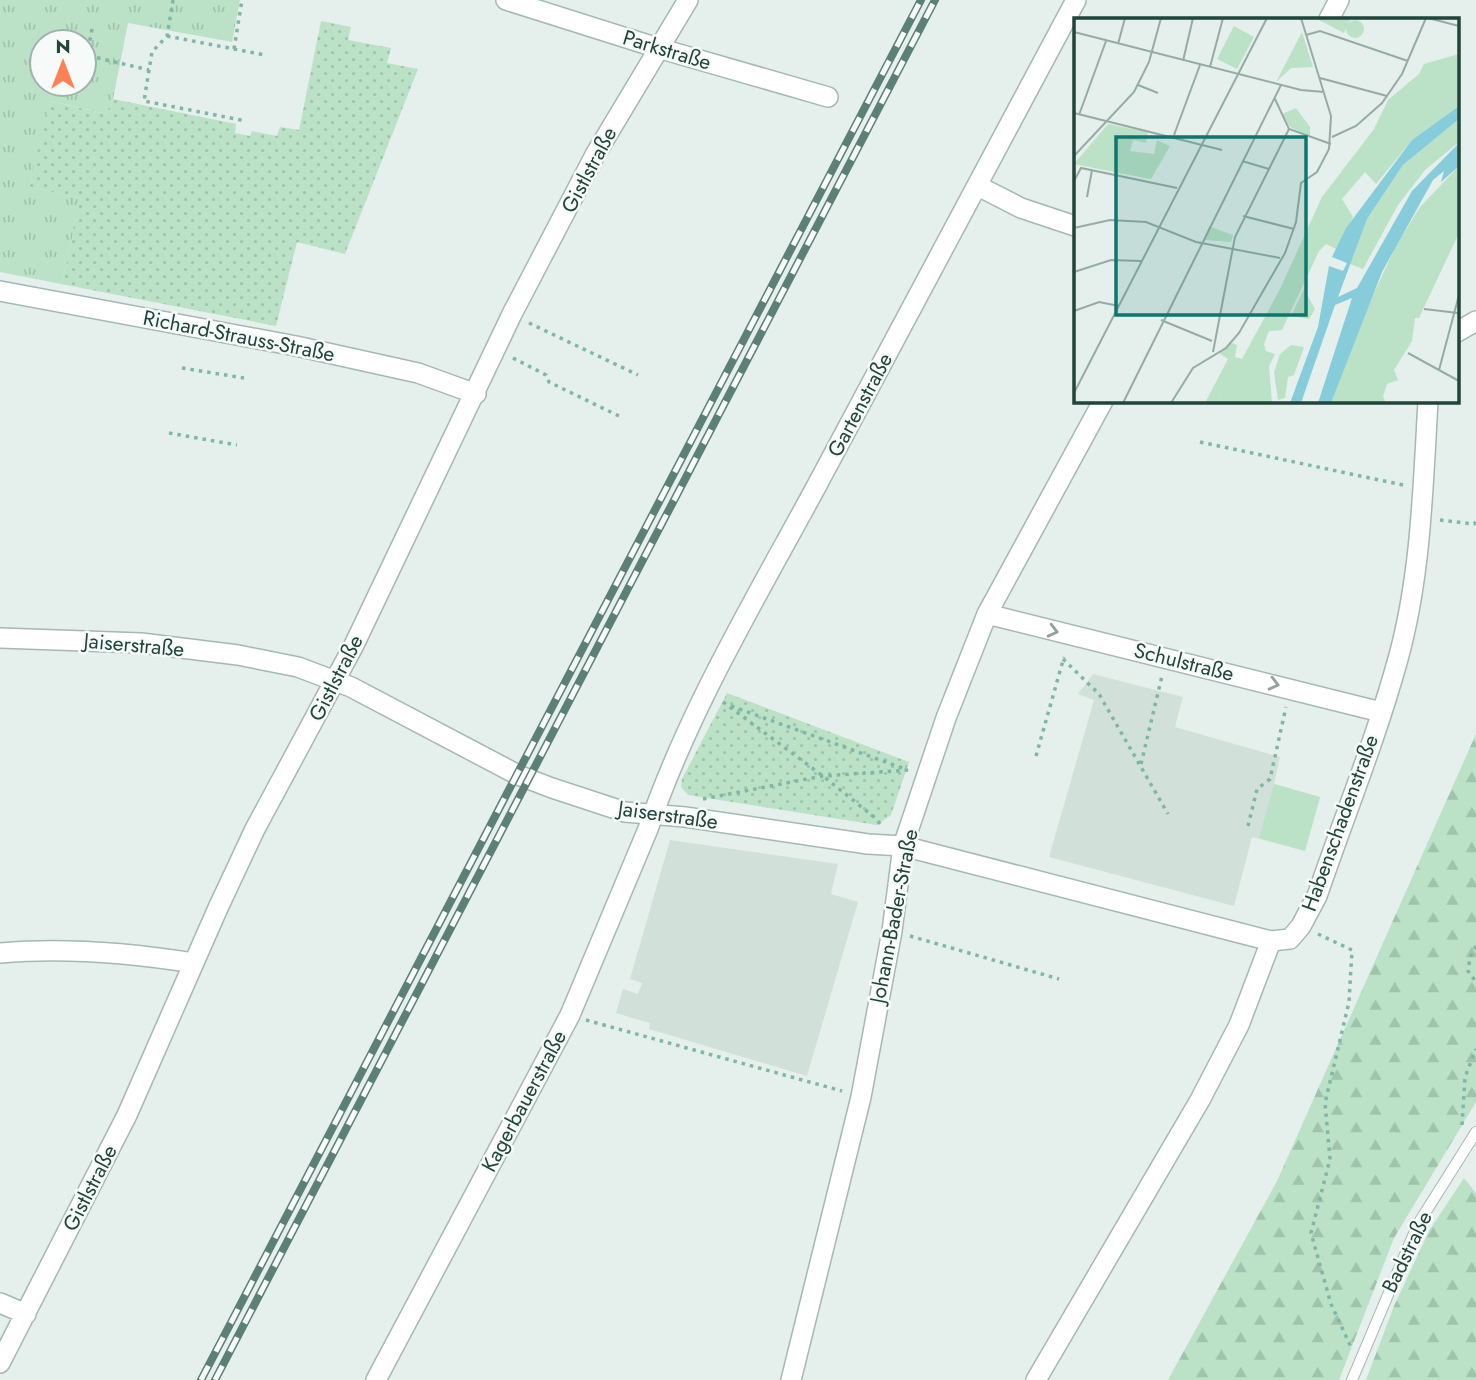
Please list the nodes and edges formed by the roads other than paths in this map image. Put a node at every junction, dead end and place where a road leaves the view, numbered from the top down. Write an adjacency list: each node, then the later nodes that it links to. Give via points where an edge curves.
1 (506, 0): 4 (street, Parkstraße)
2 (688, 0): 4 (street, Gistlstraße)
3 (1076, 0): 6 (street, Gartenstraße)
4 (658, 48): 5 (street, Parkstraße); 11 (street, Gistlstraße, via 595,155)
5 (828, 97)
6 (978, 186): 7 (street, via 1021,208); 18 (street, Gartenstraße, via 709,687)
7 (1074, 226)
8 (0, 291): 11 (street, Richard-Strauss-Straße, via 296,346 418,373)
9 (1476, 321): 10 (street)
10 (1458, 330)
11 (476, 394): 16 (street, Gistlstraße)
12 (1102, 402): 14 (street, Johann-Bader-Straße)
13 (1428, 402): 17 (street, Habenschadenstraße, via 1410,601)
14 (987, 614): 17 (street, Schulstraße, one-way to 17); 19 (street, Johann-Bader-Straße)
15 (0, 638): 16 (street, Jaiserstraße, via 141,643 238,655)
16 (336, 680): 18 (street, Jaiserstraße, via 529,779 625,812); 22 (street, Gistlstraße, via 255,830)
17 (1381, 712): 20 (street, Habenschadenstraße, via 1317,896 1290,939)
18 (653, 814): 19 (street, Jaiserstraße); 27 (street, Kagerbauerstraße, via 570,1015)
19 (903, 846): 20 (street, Jaiserstraße); 28 (street, Johann-Bader-Straße, via 861,1097)
20 (1271, 941): 29 (street, via 1239,1025 1200,1100)
21 (0, 953): 22 (street, via 62,951)
22 (194, 963): 25 (street, Gistlstraße, via 127,1115)
23 (1476, 1132): 30 (lane, Badstraße, via 1418,1224)
24 (0, 1303): 25 (street)
25 (26, 1314): 26 (street, Gistlstraße)
26 (0, 1363)
27 (376, 1380)
28 (791, 1380)
29 (1036, 1380)
30 (1352, 1380)

